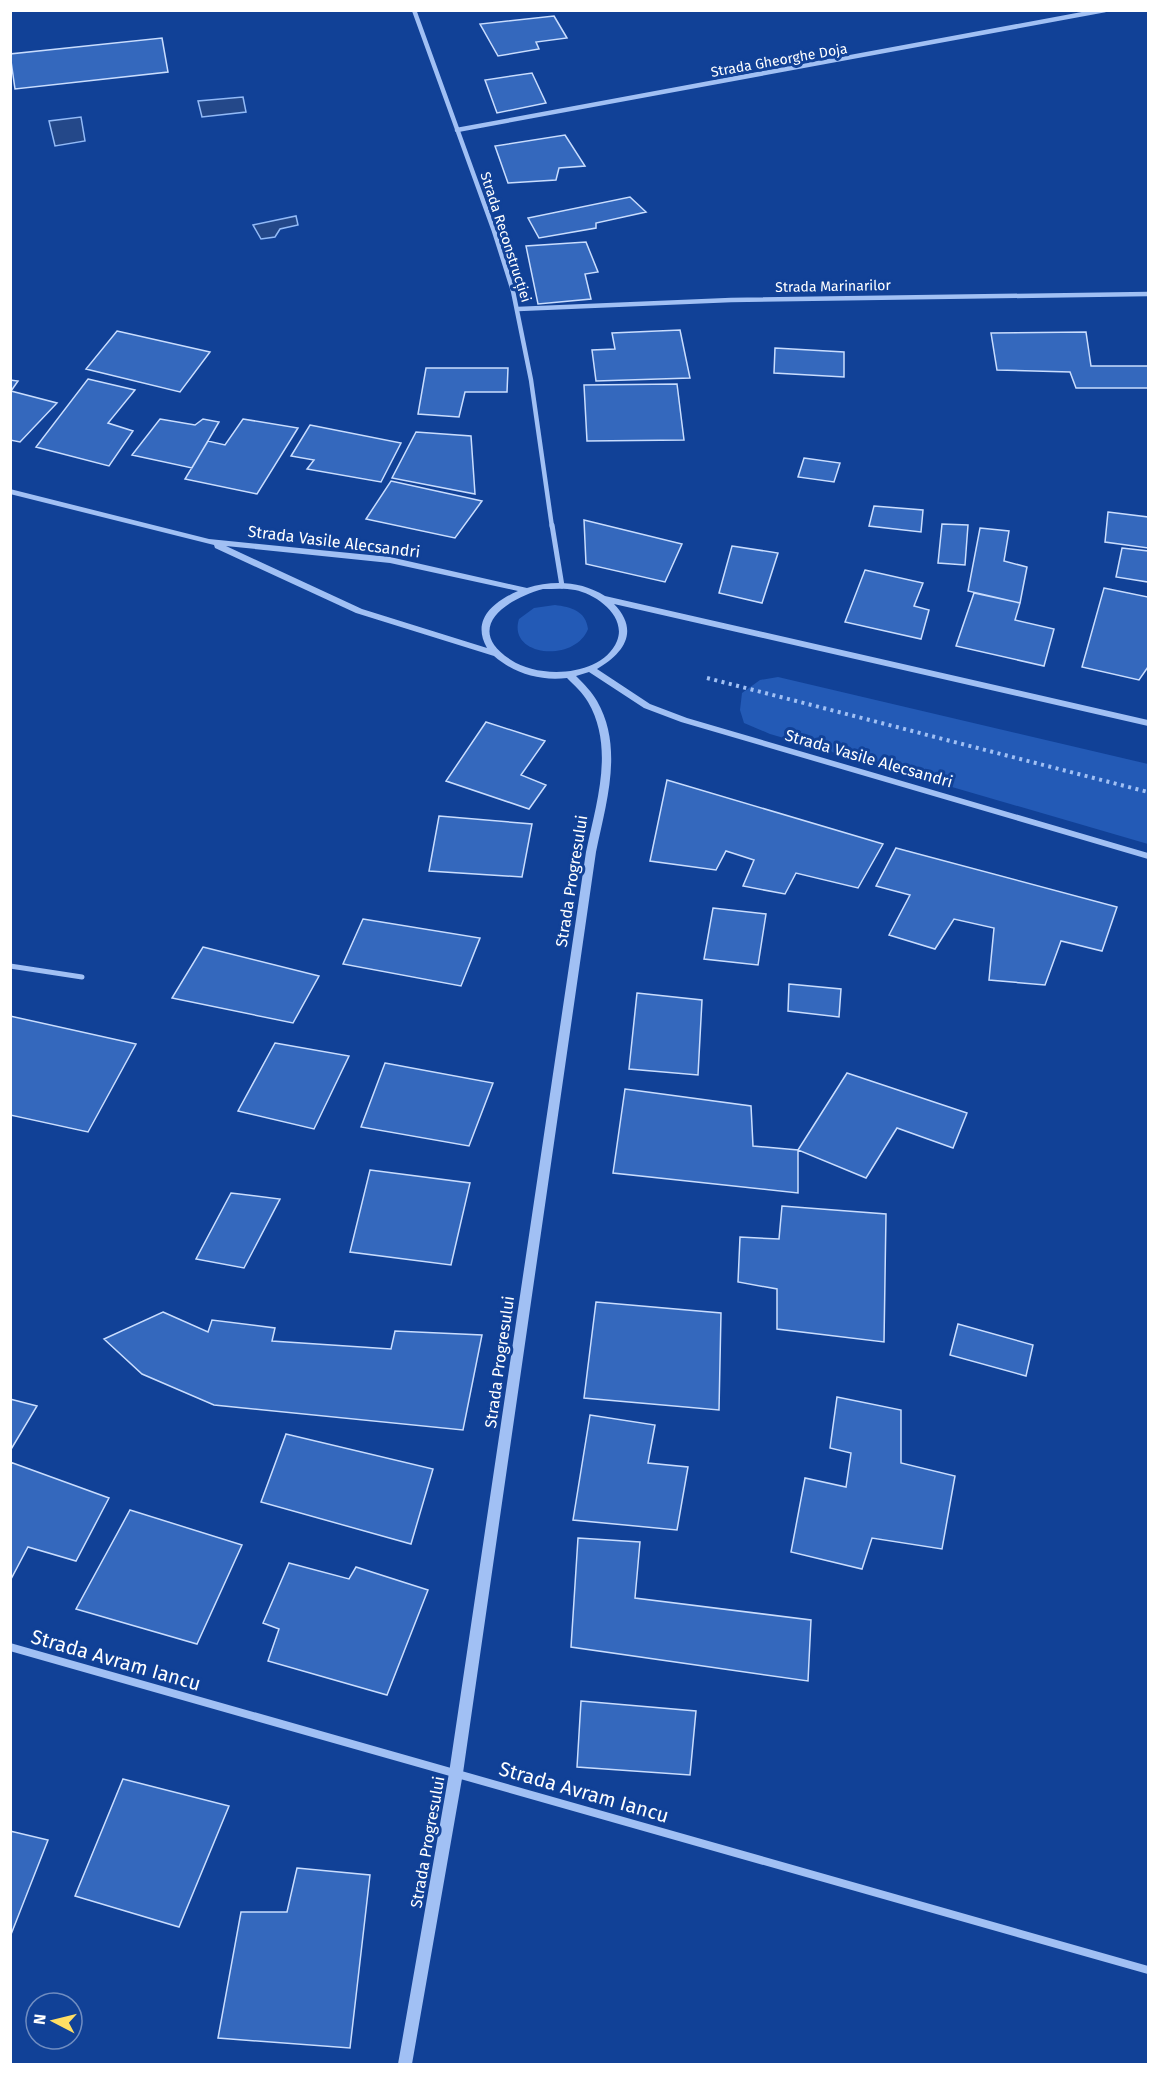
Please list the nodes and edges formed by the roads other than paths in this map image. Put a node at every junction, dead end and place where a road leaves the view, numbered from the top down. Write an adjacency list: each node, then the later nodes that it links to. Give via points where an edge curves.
1 (414, 10): 3 (street, Strada Reconstrucției)
2 (1106, 10): 3 (street, Strada Gheorghe Doja)
3 (457, 130): 5 (street, Strada Reconstrucției)
4 (1149, 294): 5 (street, Strada Marinarilor, via 731,300)
5 (518, 309): 8 (street, Strada Reconstrucției, via 539,422 552,537)
6 (10, 491): 7 (street, Strada Vasile Alecsandri)
7 (209, 542): 9 (street, Strada Vasile Alecsandri, via 390,560); 11 (street, Strada Vasile Alecsandri, via 359,611)
8 (562, 586): 9 (street); 10 (street, via 577,587)
9 (525, 590): 11 (street, via 506,598 486,624 486,639)
10 (604, 598): 12 (street, via 623,622 623,636 618,649); 14 (street)
11 (494, 653): 13 (street, via 527,671)
12 (590, 669): 13 (street); 15 (street, Strada Vasile Alecsandri, via 647,706 684,720)
13 (569, 674): 19 (street, Strada Progresului, via 593,702 602,720 607,746 605,775)
14 (1149, 723)
15 (1149, 856)
16 (10, 966): 17 (street)
17 (82, 977)
18 (10, 1647): 19 (street, Strada Avram Iancu)
19 (456, 1773): 20 (street, Strada Avram Iancu); 21 (street, Strada Progresului)
20 (1149, 1970)
21 (405, 2064)

